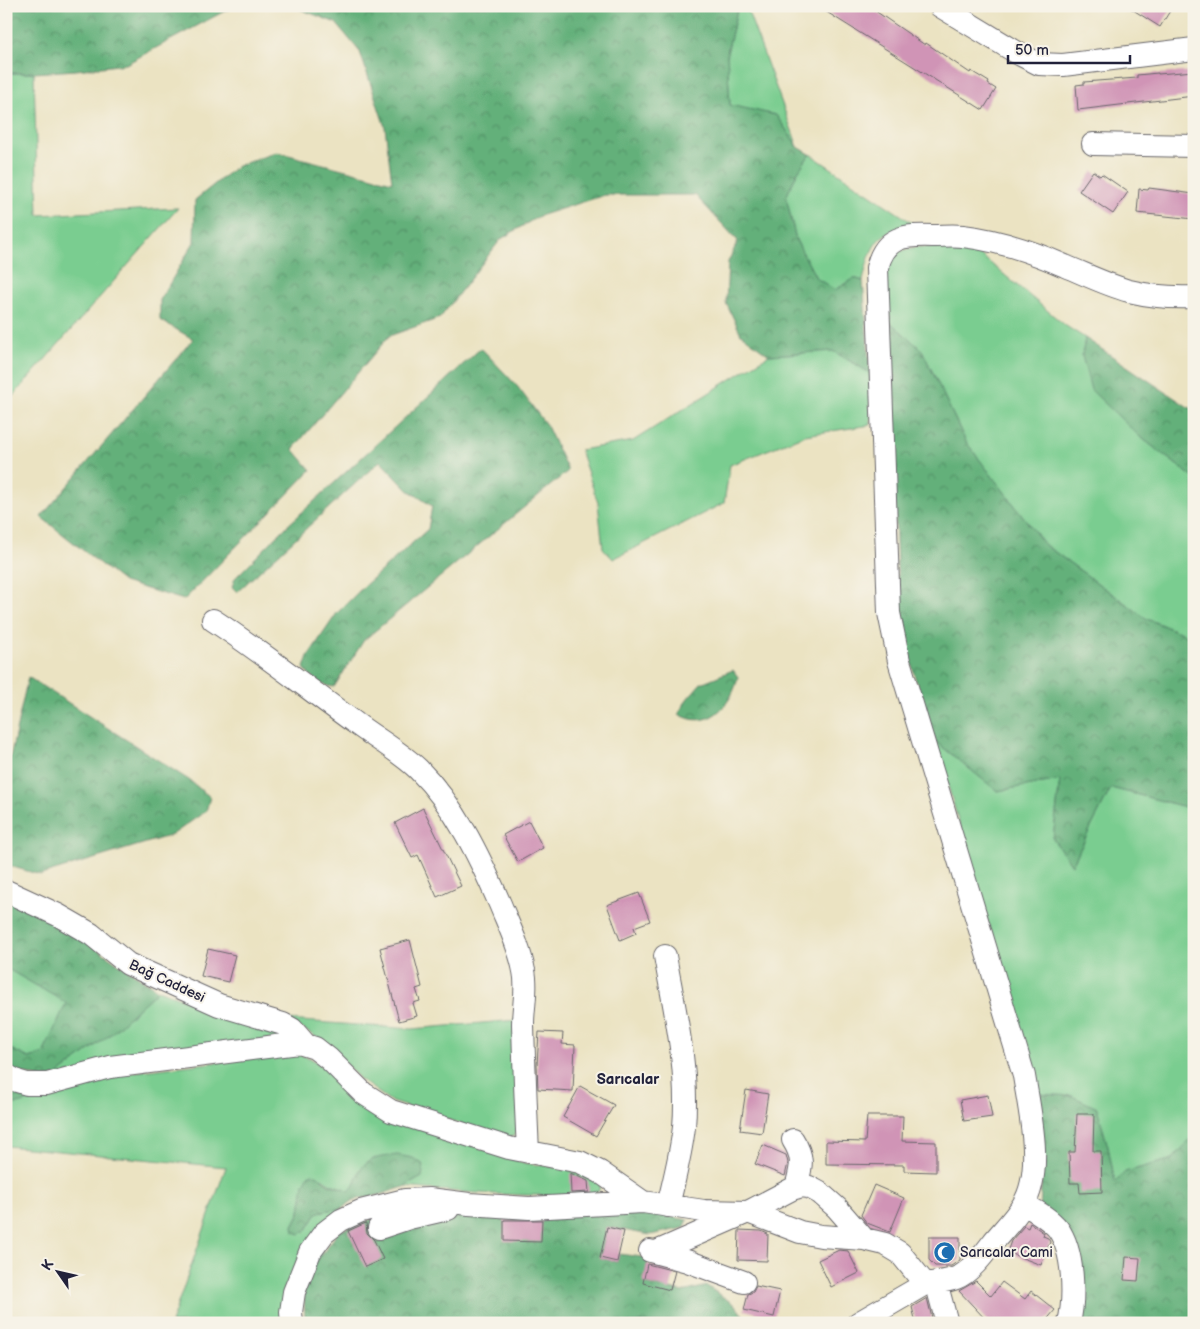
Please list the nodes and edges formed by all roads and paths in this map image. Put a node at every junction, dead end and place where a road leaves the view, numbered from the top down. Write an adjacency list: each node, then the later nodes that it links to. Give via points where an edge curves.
1 (940, 6): 2 (street, via 1039,64 1063,65)
2 (1194, 49)
3 (1093, 144): 4 (street)
4 (1194, 146)
5 (1194, 297): 16 (street, via 1130,291 1023,250 962,236 902,237 884,250 877,268 888,613 899,661 1024,1076 1034,1160 1031,1186)
6 (214, 620): 12 (street, via 417,769 435,788 478,854 514,938 524,970 527,989 523,1048)
7 (6, 891): 9 (street, Bağ Caddesi, via 91,934 128,964 219,1005 283,1024)
8 (665, 956): 17 (street, via 684,1083 684,1127)
9 (305, 1044): 10 (street, via 291,1043 110,1067 47,1084 27,1084); 12 (street, Bağ Caddesi, via 329,1059 363,1094 391,1111)
10 (6, 1075)
11 (792, 1140): 13 (street, via 800,1150 802,1160)
12 (528, 1152): 14 (street, Bağ Caddesi, via 590,1166)
13 (796, 1188): 18 (street); 20 (street, via 809,1187 820,1193)
14 (642, 1202): 15 (street, via 529,1208); 17 (street)
15 (469, 1204): 19 (street); 23 (street, via 405,1200 361,1211 341,1220 324,1233 310,1252 294,1292)
16 (1024, 1204): 22 (street, via 964,1274); 26 (street, via 1049,1220 1064,1239 1072,1279)
17 (668, 1206): 18 (street)
18 (748, 1212): 20 (street, via 800,1232); 21 (street, via 650,1251)
19 (379, 1228)
20 (864, 1238): 22 (street, via 894,1248)
21 (744, 1282)
22 (931, 1283): 24 (street); 25 (street)
23 (292, 1323)
24 (858, 1323)
25 (947, 1323)
26 (1069, 1323)

